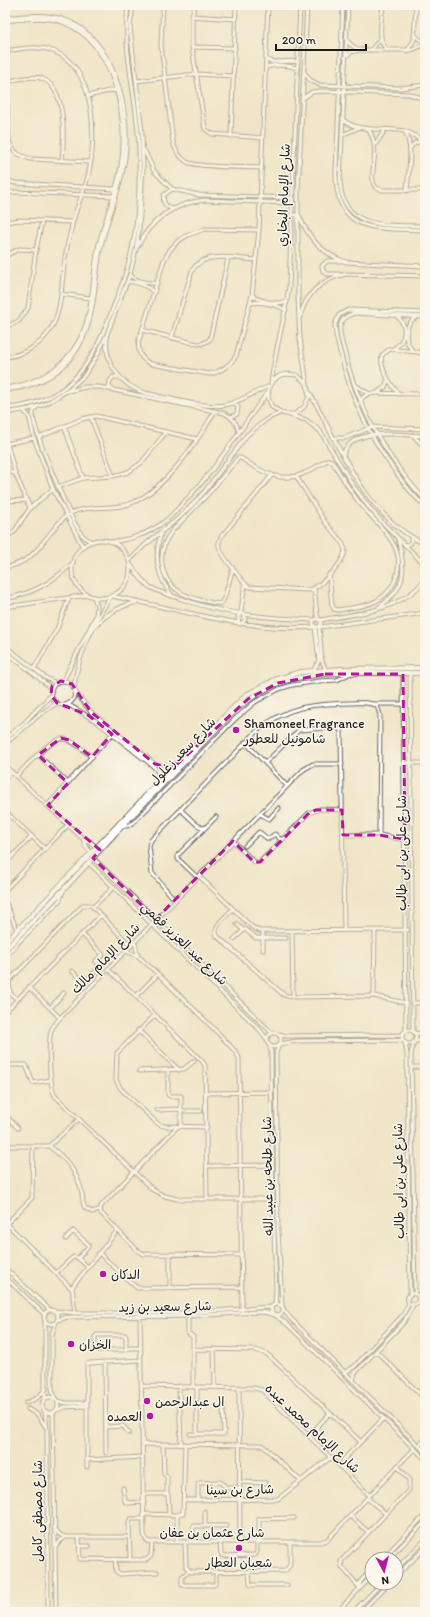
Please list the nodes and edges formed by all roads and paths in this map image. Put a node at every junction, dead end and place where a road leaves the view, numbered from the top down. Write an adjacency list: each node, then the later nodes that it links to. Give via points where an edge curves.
1 (128, 5): 140 (street, via 126,27 138,133 139,169 135,229 126,273 103,334 80,373 64,388 50,396 28,405)
2 (133, 5): 38 (street, via 130,27)
3 (163, 5): 36 (street, via 161,45)
4 (195, 5): 13 (street)
5 (236, 5): 15 (street)
6 (268, 5): 29 (street)
7 (300, 5): 30 (street, شارع الإمام البخاري)
8 (307, 5): 33 (street, شارع الإمام البخاري)
9 (343, 5): 40 (street)
10 (348, 5): 19 (street)
11 (383, 5): 18 (street)
12 (416, 5): 17 (street)
13 (192, 16): 15 (street); 21 (street)
14 (5, 18): 42 (street, via 45,16 66,20 75,25 92,39 106,57 114,72)
15 (236, 19): 22 (street)
16 (5, 21): 42 (street, via 45,18 73,27 99,51)
17 (414, 35): 20 (street); 27 (street)
18 (381, 38): 25 (street); 26 (street)
19 (346, 39): 24 (street); 28 (street)
20 (425, 43): 27 (street, via 417,49)
21 (192, 47): 22 (street); 34 (street)
22 (235, 48): 35 (street)
23 (6, 50): 37 (street); 45 (street, via 36,48 60,54 78,72)
24 (359, 50): 25 (street); 28 (street)
25 (371, 50): 26 (street)
26 (388, 50): 27 (street)
27 (407, 50)
28 (345, 57): 41 (street)
29 (266, 59): 30 (street, via 273,62); 31 (street)
30 (298, 61): 32 (street, شارع الإمام البخاري)
31 (266, 68): 32 (street, via 274,65); 55 (street)
32 (297, 68): 76 (street, شارع الإمام البخاري)
33 (304, 71): 40 (street, via 315,83); 46 (street, شارع الإمام البخاري)
34 (196, 74): 35 (street); 36 (street); 54 (street, via 205,129 212,134)
35 (234, 76): 54 (street)
36 (166, 77): 38 (street); 63 (street, via 173,142 181,158 198,165)
37 (7, 81): 61 (street, via 9,137 12,148 25,158); 61 (street, via 37,77 53,87 62,117)
38 (136, 81): 60 (street)
39 (425, 85): 41 (street, via 400,88)
40 (340, 86): 41 (street); 43 (street)
41 (344, 86): 44 (street)
42 (117, 89): 45 (street); 66 (street, via 123,142 121,166); 128 (street, via 126,129 125,156 102,244 92,311 85,335 72,357 54,374 31,385)
43 (340, 91): 44 (street); 46 (street, via 317,91); 87 (street, via 336,182 340,204 351,218 364,226)
44 (344, 91): 47 (street, via 409,94); 48 (street)
45 (88, 96): 62 (street, via 93,135)
46 (302, 99): 80 (street, شارع الإمام البخاري)
47 (425, 99)
48 (343, 120): 49 (street); 53 (street)
49 (358, 128): 50 (street); 53 (street)
50 (368, 128): 51 (street); 58 (street)
51 (385, 130): 52 (street); 58 (street)
52 (405, 131): 56 (street); 59 (street)
53 (342, 135): 85 (street, via 341,188 343,198 351,210 361,219 373,223)
54 (231, 136): 55 (street)
55 (263, 138): 63 (street)
56 (422, 140): 57 (street); 59 (street)
57 (425, 144)
58 (375, 145): 69 (street, via 375,187 382,190)
59 (410, 148): 69 (street)
60 (143, 149): 67 (street, via 154,171); 88 (street, via 143,189)
61 (62, 161): 62 (street)
62 (91, 162): 65 (street)
63 (262, 168): 75 (street)
64 (5, 180): 65 (street, via 15,183)
65 (85, 187): 66 (street); 73 (street)
66 (115, 189): 74 (street)
67 (172, 189): 75 (street, via 199,195); 79 (street, via 166,192 163,198 164,204)
68 (425, 190): 70 (street)
69 (407, 191): 70 (street)
70 (421, 191): 72 (street)
71 (5, 193): 73 (street)
72 (425, 193)
73 (82, 195): 74 (street); 84 (street)
74 (113, 196): 103 (street, via 99,243)
75 (261, 197): 76 (street); 77 (street)
76 (292, 198): 78 (street, شارع الإمام البخاري)
77 (261, 202): 78 (street); 79 (street, via 204,200); 86 (street)
78 (292, 203): 81 (street, شارع الإمام البخاري)
79 (173, 209): 88 (street, via 154,223)
80 (299, 215): 81 (street); 93 (street, via 306,231 316,244 330,255); 111 (street, شارع الإمام البخاري)
81 (292, 216): 104 (street, شارع الإمام البخاري)
82 (42, 221): 83 (street); 84 (street); 89 (street)
83 (5, 222)
84 (72, 222): 101 (street)
85 (425, 226)
86 (259, 230): 92 (street); 99 (street, via 211,229 188,234 166,255)
87 (425, 230)
88 (136, 249): 95 (street)
89 (36, 250): 90 (street, via 19,249); 112 (street, via 28,308 19,321)
90 (5, 256)
91 (228, 259): 92 (street); 116 (street, via 202,260 194,267); 116 (street, via 210,339 201,344)
92 (256, 260): 102 (street)
93 (346, 262): 94 (street); 96 (street, via 327,261 322,266 327,274)
94 (425, 266)
95 (130, 274): 98 (street); 99 (street, via 133,278)
96 (346, 274): 97 (street); 111 (street, via 326,280 310,294 302,308)
97 (425, 276)
98 (127, 282): 100 (street, via 148,287); 115 (street)
99 (157, 284): 100 (street)
100 (154, 293): 113 (street)
101 (61, 294): 103 (street); 122 (street, via 57,316 46,337 27,351)
102 (252, 296): 104 (street, via 280,303); 105 (street)
103 (90, 298): 128 (street, via 90,310 83,334 62,364 36,380)
104 (287, 302): 106 (street, شارع الإمام البخاري)
105 (251, 303): 106 (street); 113 (street, via 236,356 217,373 200,374 145,362 138,348)
106 (286, 310): 127 (street, شارع الإمام البخاري)
107 (425, 313): 121 (street, via 353,309 343,312 335,324)
108 (397, 316): 109 (street); 114 (street, via 403,324); 120 (street, via 354,313 345,317 339,329)
109 (418, 317): 110 (street); 114 (street, via 409,324)
110 (425, 317)
111 (299, 324): 125 (street, شارع الإمام البخاري)
112 (5, 327)
113 (142, 330): 116 (street)
114 (405, 333): 117 (street, via 401,342); 118 (street, via 407,342)
115 (108, 334): 123 (street, via 108,357); 130 (street, via 84,376)
116 (172, 337)
117 (393, 349): 118 (street); 124 (street, via 384,352 382,358)
118 (413, 350): 119 (street)
119 (425, 352)
120 (345, 355): 121 (street); 126 (street)
121 (341, 356): 150 (street, via 349,385)
122 (5, 357)
123 (118, 377): 129 (street, via 113,377 110,381 109,386); 137 (street, via 135,390 145,393 214,406)
124 (388, 379): 135 (street, via 382,390); 136 (street)
125 (306, 383): 127 (street, via 291,374 279,376); 132 (street)
126 (354, 384): 134 (street); 138 (street)
127 (270, 385): 131 (street); 137 (street)
128 (5, 389)
129 (112, 390): 130 (street, via 86,387); 142 (street)
130 (67, 392): 139 (street)
131 (268, 392): 144 (street, via 272,407); 153 (street)
132 (309, 392): 145 (street, via 304,407); 160 (street)
133 (425, 392): 136 (street)
134 (368, 393): 135 (street); 138 (street)
135 (375, 393): 136 (street)
136 (400, 394)
137 (234, 403): 147 (street, via 238,411)
138 (360, 403): 149 (street)
139 (37, 407): 141 (street); 158 (street, via 33,415)
140 (5, 408)
141 (23, 410): 143 (street); 159 (street, via 29,416)
142 (215, 411): 147 (street); 161 (street)
143 (5, 413)
144 (280, 413): 145 (street); 182 (street, via 247,434 205,491)
145 (290, 415): 184 (street, via 306,420 320,431 362,498)
146 (91, 417): 148 (street); 152 (street); 168 (street)
147 (231, 417): 153 (street)
148 (64, 426): 158 (street); 170 (street)
149 (372, 427): 150 (street); 151 (street); 155 (street)
150 (367, 428): 154 (street); 160 (street, via 345,438)
151 (425, 429)
152 (166, 432): 161 (street); 168 (street, via 141,463 128,472)
153 (239, 432): 187 (street, via 198,488 170,517 142,535)
154 (370, 434): 155 (street); 164 (street, via 351,442); 174 (street)
155 (375, 434): 156 (street); 173 (street)
156 (413, 435): 157 (street); 163 (street)
157 (425, 436)
158 (39, 437): 171 (street)
159 (34, 438): 162 (street); 172 (street)
160 (333, 438): 164 (street)
161 (197, 440): 180 (street, via 169,474 138,500 122,506 90,507)
162 (6, 444): 166 (street)
163 (425, 448)
164 (343, 455): 185 (street, via 374,504)
165 (5, 472): 166 (street)
166 (15, 472): 176 (street)
167 (272, 475): 169 (street); 195 (street, via 219,540 219,547); 195 (street, via 238,458 165,541 162,562 169,582 180,592 194,598 221,603)
168 (113, 476): 170 (street)
169 (296, 476): 196 (street, via 343,546 344,557); 196 (street, via 327,460 332,461 359,502 391,539 397,552 395,581 385,595 372,603 334,609)
170 (83, 478): 171 (street)
171 (58, 486): 180 (street)
172 (54, 489): 179 (street); 181 (street)
173 (416, 490): 174 (street); 175 (street)
174 (412, 493): 178 (street)
175 (425, 499)
176 (27, 500): 177 (street); 179 (street)
177 (5, 501)
178 (425, 506)
179 (30, 508): 183 (street, via 14,532)
180 (71, 514): 181 (street); 186 (street, via 82,534)
181 (66, 516): 190 (street); 194 (street, via 28,559)
182 (161, 533): 191 (street, via 146,544); 202 (street, via 157,566)
183 (5, 537)
184 (397, 537): 189 (street); 209 (street, via 403,555 403,573 393,596)
185 (411, 538): 188 (street); 189 (street, via 411,543)
186 (92, 542): 187 (street); 190 (street)
187 (113, 542): 191 (street, via 125,552)
188 (425, 544)
189 (406, 545): 193 (street)
190 (83, 547): 192 (street)
191 (130, 562): 201 (street, via 130,572 125,586); 202 (street, via 146,583 157,591)
192 (73, 563): 200 (street, via 75,582); 205 (street, via 38,590)
193 (425, 565)
194 (5, 568)
195 (233, 568): 198 (street)
196 (330, 574): 199 (street)
197 (425, 580): 209 (street, via 406,598)
198 (245, 584): 199 (street, via 251,587 306,590); 208 (street)
199 (314, 588): 213 (street)
200 (89, 595): 203 (street); 204 (street)
201 (112, 596): 203 (street); 206 (street); 215 (street)
202 (172, 596): 211 (street)
203 (94, 597): 228 (street, via 97,606 96,616)
204 (69, 598): 207 (street); 221 (street, via 57,629)
205 (5, 599)
206 (141, 601): 214 (street); 215 (street, via 119,608)
207 (5, 607)
208 (241, 611): 211 (street); 212 (street)
209 (374, 611): 213 (street)
210 (425, 613): 216 (street)
211 (239, 614): 212 (street); 214 (street, via 237,619)
212 (244, 615): 213 (street); 214 (street, via 244,620)
213 (317, 620): 216 (street, via 313,623); 216 (street, via 321,623)
214 (240, 624): 216 (street)
215 (95, 626): 233 (street, via 78,664)
216 (317, 627): 219 (street)
217 (5, 646): 221 (street)
218 (5, 651): 232 (street)
219 (320, 661): 222 (street); 223 (street)
220 (425, 668): 222 (main road, شارع سعد زغلول)
221 (34, 669): 229 (street)
222 (326, 670): 223 (main road, شارع سعد زغلول)
223 (314, 671): 241 (main road, شارع سعد زغلول, via 289,675 255,689 237,703)
224 (425, 673): 227 (main road, شارع سعد زغلول)
225 (349, 674): 226 (main road, شارع سعد زغلول); 241 (main road, شارع سعد زغلول, via 312,675 290,679 268,688 248,699); 268 (street, via 337,680 292,685 255,702 226,727 134,822)
226 (403, 674): 227 (main road, شارع سعد زغلول); 230 (street, شارع على بن ابى طالب)
227 (410, 674): 231 (street, شارع على بن ابى طالب)
228 (63, 680): 229 (street); 233 (street, via 70,683)
229 (56, 683): 232 (street)
230 (404, 688): 231 (street); 238 (street, شارع على بن ابى طالب)
231 (410, 688): 248 (street, شارع على بن ابى طالب)
232 (51, 689): 234 (street)
233 (75, 690): 236 (street, via 73,699); 252 (street, via 91,712 155,764)
234 (51, 695): 235 (street); 240 (street)
235 (57, 703): 236 (street); 243 (street)
236 (67, 704): 239 (street, via 88,715)
237 (373, 704): 238 (street); 242 (street, via 317,704 298,708 269,721); 272 (street, via 377,706 380,715)
238 (404, 704): 247 (street, شارع على بن ابى طالب)
239 (112, 734): 245 (street); 256 (street, via 156,769)
240 (5, 739)
241 (202, 741): 252 (main road, شارع سعد زغلول); 268 (main road, شارع سعد زغلول)
242 (244, 742): 246 (street); 261 (street)
243 (5, 744)
244 (38, 755): 245 (street, via 53,741 61,738 69,740); 254 (street); 257 (street)
245 (92, 757): 257 (street)
246 (265, 763): 250 (street, via 300,730 337,727 342,734); 258 (street)
247 (405, 763): 248 (street); 275 (street, شارع على بن ابى طالب)
248 (410, 763): 249 (street); 276 (street, شارع على بن ابى طالب)
249 (425, 763)
250 (342, 764): 258 (street, شارع الإمام مالك, via 310,765); 262 (street)
251 (5, 766): 253 (street)
252 (173, 768): 256 (main road, شارع سعد زغلول)
253 (12, 772): 254 (street); 255 (street)
254 (16, 776): 259 (street)
255 (5, 778)
256 (161, 780): 268 (main road, شارع سعد زغلول)
257 (68, 783): 259 (street)
258 (287, 786): 264 (street, شارع الإمام مالك)
259 (48, 805): 266 (street)
260 (279, 808): 264 (street, via 269,819)
261 (180, 809): 267 (street); 292 (street, via 149,844 152,873)
262 (342, 810): 271 (street); 278 (street, via 313,811)
263 (5, 811): 273 (street)
264 (260, 814): 277 (street, شارع الإمام مالك)
265 (216, 817): 269 (street)
266 (68, 825): 274 (street); 281 (street)
267 (197, 825): 269 (street); 270 (street)
268 (120, 827): 280 (main road, شارع سعد زغلول); 283 (main road, شارع سعد زغلول)
269 (204, 828): 270 (street)
270 (199, 833): 288 (street, via 178,857)
271 (343, 835): 272 (street); 304 (street)
272 (379, 835): 275 (street)
273 (32, 836): 281 (street); 285 (street)
274 (83, 839): 280 (street); 282 (street)
275 (405, 840): 276 (street); 302 (street, شارع على بن ابى طالب)
276 (411, 840): 303 (street, شارع على بن ابى طالب)
277 (233, 841): 278 (street, via 258,863); 288 (street, شارع الإمام مالك)
278 (282, 841): 279 (street, via 275,834 268,839 259,832)
279 (245, 846)
280 (96, 847): 282 (main road, شارع سعد زغلول)
281 (45, 849): 290 (street)
282 (92, 852): 300 (main road, شارع سعد زغلول)
283 (93, 858): 284 (main road, شارع سعد زغلول); 286 (street, شارع عبد العزيز فهمي)
284 (88, 862): 287 (street, شارع عبد العزيز فهمي); 291 (main road, شارع سعد زغلول)
285 (5, 864)
286 (104, 869): 287 (street); 297 (street, شارع عبد العزيز فهمي)
287 (100, 873): 289 (street, شارع عبد العزيز فهمي)
288 (198, 877): 292 (street, شارع الإمام مالك); 295 (street)
289 (114, 887): 294 (street); 298 (street, شارع عبد العزيز فهمي)
290 (5, 890)
291 (63, 891): 315 (main road, شارع سعد زغلول); 318 (street, via 60,900)
292 (175, 900): 297 (street, شارع الإمام مالك)
293 (5, 901): 300 (street)
294 (93, 907): 296 (street); 324 (street, via 80,907)
295 (233, 909): 306 (street, via 252,927); 329 (street, via 217,926 217,936 280,993)
296 (101, 915): 308 (street); 314 (street)
297 (156, 919): 298 (street, شارع الإمام مالك); 340 (street, شارع عبد العزيز فهمي)
298 (152, 924): 313 (street, شارع الإمام مالك); 341 (street, شارع عبد العزيز فهمي)
299 (237, 924): 301 (street)
300 (17, 930): 312 (main road, شارع سعد زغلول)
301 (243, 930): 309 (street, via 256,938); 311 (street)
302 (406, 930): 303 (street); 305 (street); 331 (street, شارع على بن ابى طالب)
303 (412, 930): 332 (street, شارع على بن ابى طالب)
304 (344, 931): 305 (street); 307 (street)
305 (375, 931): 328 (street)
306 (263, 932): 307 (street); 309 (street)
307 (292, 932): 329 (street)
308 (82, 934): 321 (street, via 103,955 96,962 100,966 85,982); 325 (street)
309 (263, 938): 310 (street); 316 (street)
310 (286, 938)
311 (234, 939)
312 (5, 943)
313 (135, 943): 314 (street, شارع الإمام مالك); 319 (street)
314 (131, 946): 317 (street, شارع الإمام مالك)
315 (5, 950)
316 (263, 950)
317 (126, 952): 319 (street); 320 (street, شارع الإمام مالك)
318 (5, 956)
319 (138, 956): 322 (street)
320 (108, 969): 327 (street); 337 (street, شارع الإمام مالك)
321 (72, 971)
322 (158, 974): 327 (street); 373 (street, via 235,1051 240,1063)
323 (5, 978): 324 (street)
324 (8, 981): 330 (street, via 10,993)
325 (28, 987): 330 (street); 334 (street)
326 (64, 993): 334 (street)
327 (136, 996): 336 (street)
328 (374, 996): 329 (street); 331 (street)
329 (294, 997)
330 (17, 999): 335 (street)
331 (406, 1003): 339 (street, شارع على بن ابى طالب)
332 (412, 1003): 333 (street); 338 (street, شارع على بن ابى طالب)
333 (425, 1003)
334 (50, 1008): 337 (street)
335 (5, 1012)
336 (155, 1014): 342 (street); 372 (street, via 204,1063)
337 (60, 1018): 370 (street, شارع الإمام مالك, via 50,1035)
338 (412, 1022): 339 (street); 344 (street, شارع على بن ابى طالب)
339 (407, 1023): 343 (street, شارع على بن ابى طالب)
340 (263, 1024): 341 (street); 345 (street, شارع عبد العزيز فهمي)
341 (259, 1029): 351 (street, شارع عبد العزيز فهمي)
342 (138, 1030): 368 (street); 381 (street, via 117,1053 117,1083 120,1089 158,1124)
343 (406, 1031): 344 (street); 349 (street)
344 (414, 1032): 347 (street); 356 (street)
345 (272, 1033): 346 (street); 351 (street)
346 (279, 1034): 350 (street); 358 (street)
347 (425, 1034): 354 (street)
348 (396, 1035): 349 (street); 350 (street); 352 (street)
349 (403, 1035): 353 (street)
350 (290, 1036): 355 (street)
351 (267, 1039): 357 (street)
352 (396, 1040): 353 (street); 355 (street)
353 (404, 1041): 356 (street, via 410,1044); 359 (street, شارع على بن ابى طالب)
354 (425, 1041): 356 (street)
355 (290, 1042): 358 (street)
356 (415, 1042): 360 (street, شارع على بن ابى طالب)
357 (268, 1044): 358 (street, via 273,1047); 361 (street, شارع طلحه بن عبيد الله)
358 (279, 1045): 362 (street, شارع طلحه بن عبيد الله)
359 (407, 1054): 360 (street); 379 (street, شارع على بن ابى طالب)
360 (411, 1054): 365 (street, شارع على بن ابى طالب)
361 (271, 1058): 362 (street); 371 (street, شارع طلحه بن عبيد الله)
362 (276, 1058): 412 (street, شارع طلحه بن عبيد الله)
363 (194, 1061): 368 (street, via 184,1070)
364 (5, 1065): 370 (street, via 26,1065 33,1083)
365 (411, 1067): 366 (street); 380 (street, شارع على بن ابى طالب)
366 (425, 1067)
367 (168, 1070): 368 (street); 369 (street); 375 (street, via 168,1095 181,1096)
368 (179, 1070)
369 (139, 1071)
370 (51, 1080): 378 (street, شارع الإمام مالك, via 55,1096)
371 (272, 1092): 373 (street); 387 (street, شارع طلحه بن عبيد الله)
372 (206, 1093): 373 (street); 382 (street)
373 (240, 1093): 389 (street)
374 (157, 1110): 375 (street)
375 (181, 1110): 376 (street); 381 (street)
376 (201, 1111)
377 (5, 1115): 383 (street)
378 (79, 1119): 385 (street); 390 (street, شارع الإمام مالك)
379 (408, 1123): 380 (street); 391 (street, شارع على بن ابى طالب)
380 (412, 1123): 392 (street, شارع على بن ابى طالب)
381 (179, 1126): 382 (street); 390 (street)
382 (207, 1127): 388 (street)
383 (18, 1128)
384 (5, 1143): 386 (street, via 11,1146)
385 (49, 1146): 386 (street); 396 (street, via 62,1156 75,1174 82,1190 85,1208 92,1212)
386 (33, 1147): 397 (street, via 32,1198)
387 (272, 1165): 389 (street); 395 (street, شارع طلحه بن عبيد الله)
388 (207, 1166): 389 (street); 393 (street)
389 (241, 1166): 394 (street)
390 (134, 1172): 393 (street, شارع الإمام مالك, via 153,1190 165,1196 177,1200); 396 (street)
391 (408, 1194): 392 (street); 414 (street, شارع على بن ابى طالب)
392 (413, 1194): 413 (street, شارع على بن ابى طالب)
393 (208, 1199): 394 (street, شارع الإمام مالك)
394 (241, 1199): 395 (street, شارع الإمام مالك); 402 (street)
395 (273, 1199): 411 (street, شارع طلحه بن عبيد الله)
396 (99, 1210): 398 (street)
397 (6, 1223): 406 (street)
398 (117, 1231): 400 (street); 401 (street, via 140,1253)
399 (66, 1239): 403 (street, via 73,1231 88,1244)
400 (99, 1253): 404 (street); 409 (street, via 137,1288)
401 (170, 1255): 402 (street); 409 (street)
402 (242, 1255): 408 (street)
403 (78, 1258): 404 (street); 406 (street, via 72,1258)
404 (88, 1267): 410 (street)
405 (5, 1268): 422 (street)
406 (56, 1273): 410 (street)
407 (5, 1277): 428 (street)
408 (242, 1287): 409 (street); 423 (street)
409 (170, 1288)
410 (72, 1289): 427 (street)
411 (276, 1290): 412 (street); 417 (street, شارع طلحه بن عبيد الله)
412 (281, 1290): 420 (street, شارع طلحه بن عبيد الله)
413 (415, 1294): 414 (street); 415 (street)
414 (410, 1295): 416 (street)
415 (418, 1302): 418 (street); 421 (street)
416 (409, 1303): 418 (street); 446 (street, via 404,1315)
417 (275, 1304): 419 (street); 420 (street, via 280,1304)
418 (413, 1305): 443 (street, via 404,1322)
419 (271, 1307): 424 (street, شارع سعيد بن زيد); 429 (street)
420 (282, 1308): 429 (street, via 281,1314); 433 (street)
421 (425, 1308)
422 (50, 1310): 425 (street); 428 (street)
423 (242, 1310): 424 (street, شارع سعيد بن زيد); 427 (street, شارع سعيد بن زيد)
424 (264, 1310): 429 (street, شارع سعيد بن زيد); 431 (street, شارع سعيد بن زيد)
425 (55, 1311): 426 (street, شارع سعيد بن زيد); 435 (street, via 58,1315)
426 (65, 1313): 427 (street, شارع سعيد بن زيد); 432 (street)
427 (76, 1313)
428 (45, 1315): 434 (street)
429 (274, 1315): 436 (street, شارع سعيد بن زيد)
430 (140, 1316): 431 (street, شارع سعيد بن زيد); 432 (street, شارع سعيد بن زيد); 439 (street, شارع عثمان بن عفان)
431 (188, 1316): 441 (street, via 188,1331 193,1337)
432 (65, 1317): 435 (street, شارع سعيد بن زيد)
433 (291, 1319): 436 (street); 448 (street)
434 (45, 1320): 435 (street, via 49,1323); 437 (street)
435 (57, 1321): 438 (street)
436 (287, 1324): 467 (street, شارع سعيد بن زيد)
437 (46, 1331): 438 (street); 456 (street)
438 (52, 1332): 452 (street)
439 (141, 1348): 440 (street); 444 (street, شارع عثمان بن عفان)
440 (126, 1349): 440 (street, via 96,1350 95,1337 124,1335)
441 (193, 1349): 442 (street); 453 (street)
442 (214, 1349): 454 (street); 466 (street, via 256,1350 267,1354)
443 (376, 1351): 447 (street); 458 (street)
444 (141, 1360): 445 (street); 450 (street, شارع عثمان بن عفان)
445 (105, 1362): 461 (street, via 89,1363 86,1366); 470 (street)
446 (354, 1367): 447 (street); 448 (street)
447 (358, 1371): 449 (street)
448 (344, 1373): 449 (street)
449 (353, 1381): 476 (street)
450 (141, 1386): 451 (street, شارع الإمام محمد عبده); 481 (street, شارع عثمان بن عفان)
451 (179, 1386): 453 (street, شارع الإمام محمد عبده); 483 (street)
452 (52, 1387): 456 (street); 459 (street)
453 (195, 1387): 454 (street, شارع الإمام محمد عبده); 474 (street)
454 (215, 1387): 455 (street, شارع الإمام محمد عبده)
455 (239, 1387): 475 (street, شارع الإمام محمد عبده, via 262,1390); 484 (street)
456 (46, 1388): 457 (street); 460 (street, via 37,1398)
457 (45, 1399): 459 (street, via 51,1396); 464 (street, via 42,1406)
458 (425, 1399)
459 (56, 1400): 461 (street, via 66,1404); 465 (street, via 58,1405)
460 (26, 1403)
461 (86, 1404): 465 (street); 494 (street)
462 (223, 1405): 474 (street, via 224,1434)
463 (28, 1409): 471 (street, via 38,1415)
464 (45, 1411): 465 (street); 468 (street, شارع مصطفى كامل)
465 (54, 1411): 469 (street, شارع مصطفى كامل)
466 (330, 1414): 475 (street); 479 (street)
467 (384, 1418): 478 (street, شارع سعيد بن زيد); 479 (street)
468 (46, 1425): 469 (street, via 49,1422); 471 (street, شارع مصطفى كامل)
469 (52, 1425): 523 (street, شارع مصطفى كامل)
470 (106, 1427): 472 (street, via 123,1426); 490 (street)
471 (46, 1430): 559 (street, شارع مصطفى كامل)
472 (129, 1433)
473 (190, 1434): 474 (street)
474 (197, 1434)
475 (309, 1436): 492 (street, شارع الإمام محمد عبده)
476 (409, 1436): 478 (street); 480 (street)
477 (425, 1439): 486 (street)
478 (406, 1440): 485 (street, شارع سعيد بن زيد)
479 (360, 1442): 497 (street, via 343,1460)
480 (415, 1442): 485 (street); 486 (street)
481 (142, 1444): 482 (street); 491 (street, شارع عثمان بن عفان)
482 (163, 1444): 483 (street); 504 (street)
483 (183, 1444): 484 (street); 507 (street)
484 (239, 1444): 498 (street); 499 (street, via 265,1446)
485 (411, 1446): 487 (street, شارع سعيد بن زيد)
486 (420, 1447): 488 (street); 489 (street)
487 (414, 1449): 488 (street, شارع سعيد بن زيد); 495 (street, شارع عثمان بن عفان)
488 (418, 1452): 493 (street, شارع سعيد بن زيد)
489 (425, 1452)
490 (106, 1453)
491 (143, 1457): 494 (street); 503 (street, شارع عثمان بن عفان)
492 (331, 1457): 497 (street, شارع الإمام محمد عبده); 499 (street, شارع بن سينا)
493 (425, 1458)
494 (86, 1460): 496 (street)
495 (397, 1466): 505 (street, شارع عثمان بن عفان); 512 (street, via 409,1479 410,1486 407,1493)
496 (87, 1467)
497 (343, 1469): 505 (street, شارع الإمام محمد عبده)
498 (239, 1482): 500 (street); 502 (street)
499 (301, 1482): 506 (street, شارع بن سينا, via 278,1499)
500 (266, 1483)
501 (124, 1488): 509 (street, via 125,1501)
502 (240, 1488): 506 (street); 508 (street, via 227,1488 220,1482 200,1483)
503 (143, 1494): 504 (street); 509 (street, شارع عثمان بن عفان)
504 (167, 1494): 513 (street)
505 (368, 1496): 512 (street, شارع الإمام محمد عبده); 516 (street, شارع عثمان بن عفان)
506 (240, 1499): 508 (street, شارع بن سينا); 534 (street)
507 (184, 1500): 508 (street, شارع بن سينا); 514 (street, via 183,1513)
508 (198, 1500)
509 (144, 1502): 511 (street, شارع عثمان بن عفان)
510 (205, 1511): 521 (street)
511 (144, 1514): 513 (street); 518 (street, شارع عثمان بن عفان)
512 (386, 1514): 525 (street)
513 (168, 1515): 514 (street)
514 (177, 1515): 530 (street)
515 (425, 1515): 520 (street)
516 (351, 1516): 525 (street); 536 (street, شارع عثمان بن عفان, via 326,1540)
517 (294, 1518): 535 (street, via 259,1519)
518 (144, 1519): 528 (street, via 130,1520); 537 (street, شارع عثمان بن عفان, via 145,1537)
519 (425, 1522): 524 (street)
520 (415, 1525): 524 (street); 542 (street)
521 (205, 1526): 522 (street); 532 (street, via 193,1527)
522 (226, 1526)
523 (54, 1527): 526 (street); 541 (street, شارع مصطفى كامل)
524 (418, 1528): 543 (street)
525 (368, 1532): 555 (street, via 340,1563)
526 (65, 1537): 527 (street); 541 (street)
527 (79, 1537): 528 (street); 538 (street)
528 (129, 1537): 545 (street)
529 (425, 1540): 546 (street)
530 (177, 1542): 531 (street, شارع عثمان بن عفان); 537 (street, شارع عثمان بن عفان)
531 (185, 1542): 532 (street, شارع عثمان بن عفان); 548 (street, via 186,1567)
532 (193, 1542): 533 (street, شارع عثمان بن عفان)
533 (220, 1542): 534 (street, شارع عثمان بن عفان); 535 (street, via 220,1553 223,1556 255,1555)
534 (240, 1542): 535 (street, شارع عثمان بن عفان)
535 (258, 1542): 536 (street, شارع عثمان بن عفان)
536 (290, 1542): 551 (street, via 290,1565 286,1570)
537 (152, 1543): 545 (street, via 151,1556 148,1559)
538 (80, 1546): 539 (street); 544 (street, via 80,1559)
539 (89, 1546)
540 (425, 1548): 547 (street)
541 (54, 1549): 560 (street, شارع مصطفى كامل)
542 (390, 1551)
543 (396, 1551)
544 (116, 1560): 545 (street); 549 (street, via 116,1571 120,1574)
545 (130, 1560)
546 (404, 1561)
547 (404, 1568)
548 (189, 1571): 550 (street); 550 (street, via 182,1577 182,1585 214,1585)
549 (157, 1572)
550 (216, 1572): 551 (street)
551 (249, 1572): 553 (street, via 251,1585)
552 (364, 1578): 555 (street, via 359,1585)
553 (287, 1585)
554 (364, 1585): 555 (street)
555 (361, 1588): 558 (street)
556 (374, 1591): 563 (street)
557 (381, 1591): 564 (street)
558 (342, 1607): 561 (street); 562 (street)
559 (48, 1612)
560 (56, 1612)
561 (337, 1612)
562 (343, 1612)
563 (353, 1612)
564 (361, 1612)

